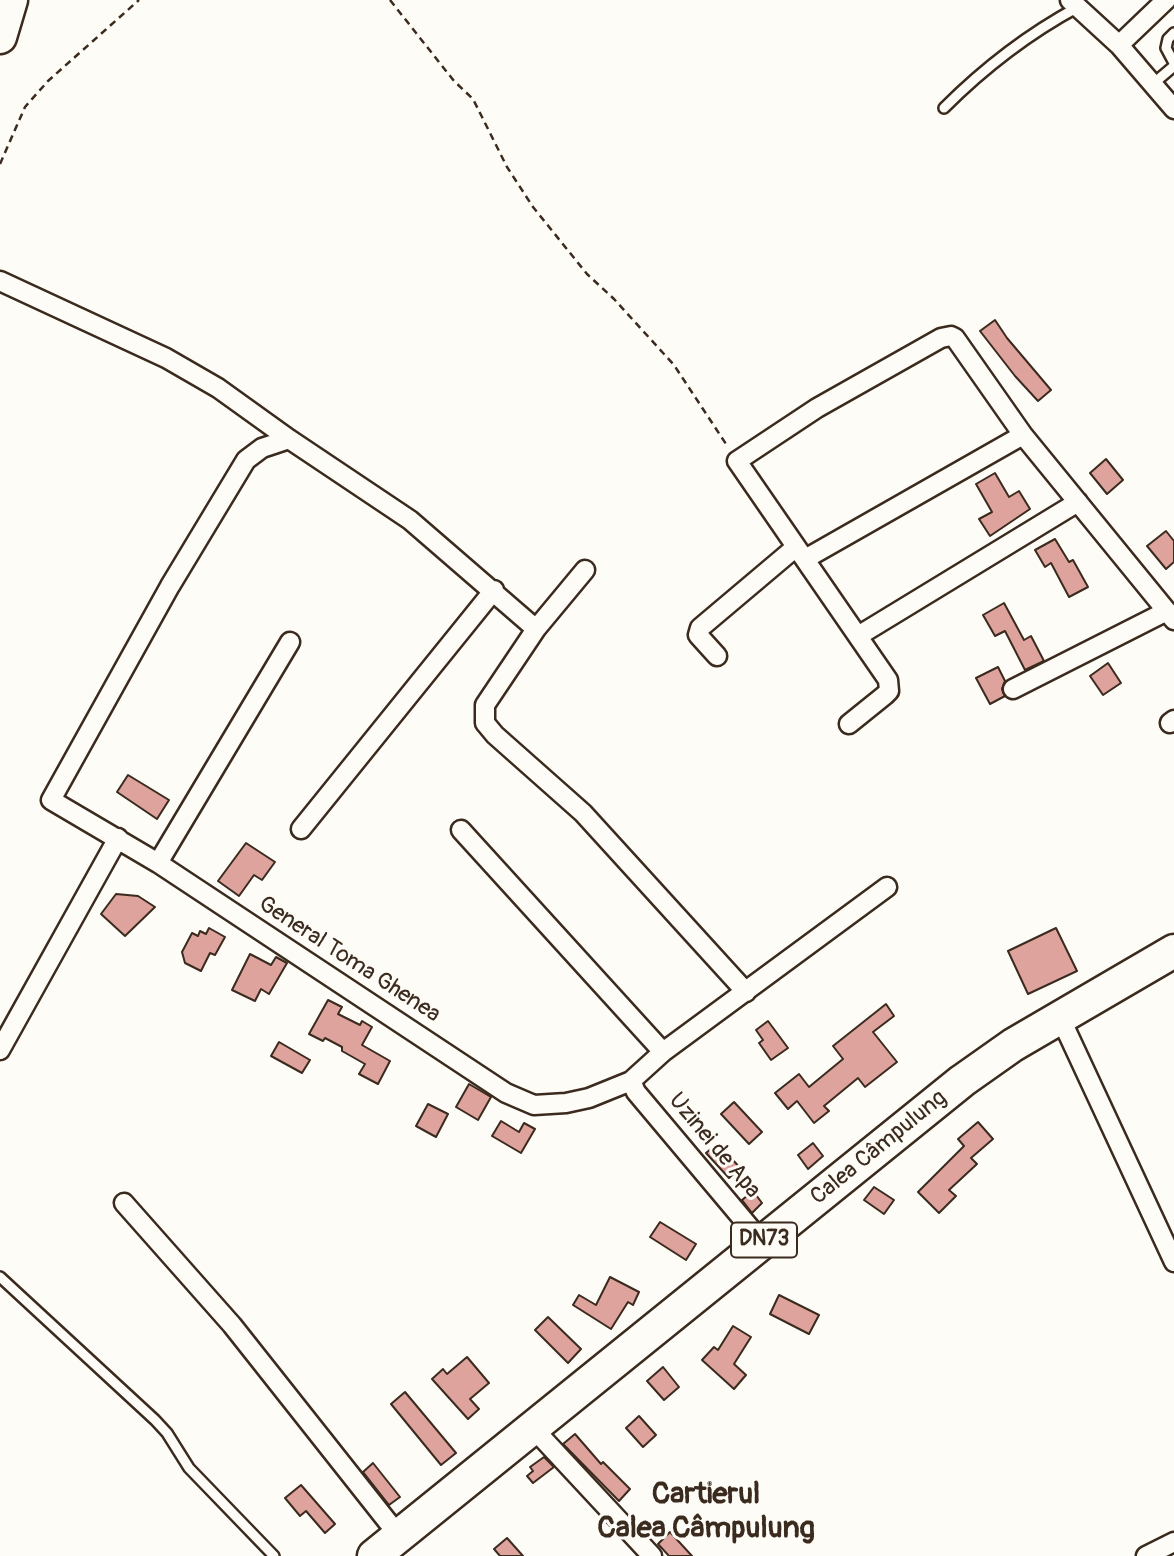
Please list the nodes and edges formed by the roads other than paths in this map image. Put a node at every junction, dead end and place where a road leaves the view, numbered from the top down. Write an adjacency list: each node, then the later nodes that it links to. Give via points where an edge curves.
1 (11, 0): 5 (highway)
2 (1166, 0): 6 (street)
3 (1074, 3): 6 (street); 9 (lane, via 974,78)
4 (1174, 33): 7 (lane, via 1166,48)
5 (0, 37)
6 (1119, 45): 8 (street)
7 (1174, 65): 8 (lane)
8 (1154, 83): 10 (street)
9 (944, 108)
10 (1174, 109)
11 (0, 281): 13 (street, via 166,358 218,388)
12 (1023, 435): 14 (street); 15 (street); 15 (street, via 951,336 941,338 817,408 737,461)
13 (289, 439): 17 (street, via 410,520); 27 (street, General Toma Ghenea, via 262,448 246,460 51,800)
14 (1078, 502): 18 (street); 20 (street)
15 (801, 553): 20 (street); 22 (street, via 701,628 698,635)
16 (585, 570): 19 (street)
17 (494, 590): 19 (street); 25 (street)
18 (1170, 615): 23 (street)
19 (536, 629): 31 (street, via 485,705 485,723 583,813)
20 (858, 636): 24 (street, via 889,685 885,695)
21 (290, 642): 28 (street)
22 (718, 656)
23 (1013, 690)
24 (849, 724)
25 (301, 829)
26 (461, 830): 34 (street)
27 (118, 838): 28 (street, General Toma Ghenea); 33 (street)
28 (158, 863): 35 (street, General Toma Ghenea, via 487,1080 534,1105 589,1098)
29 (887, 887): 31 (street)
30 (1174, 951): 32 (highway, Calea Câmpulung / DN73)
31 (746, 992): 34 (street)
32 (1060, 1017): 37 (highway, Calea Câmpulung / DN73, via 962,1081); 38 (street)
33 (0, 1050)
34 (663, 1052): 35 (street)
35 (631, 1081): 37 (street, Uzinei de Apa)
36 (124, 1203): 41 (street, via 232,1325)
37 (762, 1242): 40 (highway, Calea Câmpulung / DN73)
38 (1174, 1262)
39 (0, 1277): 43 (lane, via 155,1420 189,1468)
40 (532, 1427): 41 (highway, Calea Câmpulung / DN73); 45 (street)
41 (399, 1536): 44 (highway, Calea Câmpulung / DN73)
42 (1174, 1542): 46 (street)
43 (274, 1556)
44 (374, 1556)
45 (652, 1556)
46 (1146, 1556)

